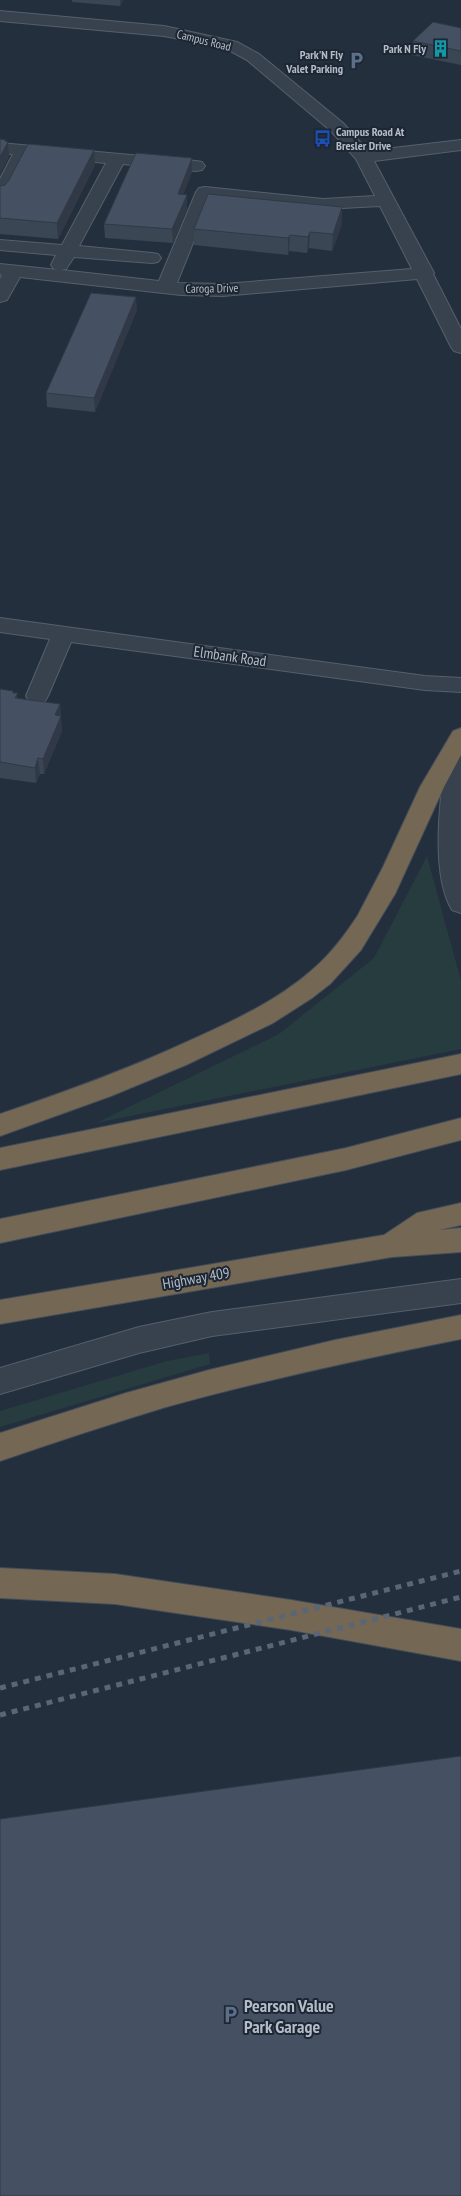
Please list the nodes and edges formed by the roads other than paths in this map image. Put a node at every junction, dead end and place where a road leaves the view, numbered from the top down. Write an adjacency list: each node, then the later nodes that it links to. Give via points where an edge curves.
1 (0, 16): 5 (street, Campus Road, via 23,12 164,31 231,45 253,57 337,127)
2 (461, 145): 5 (street)
3 (0, 148): 4 (street)
4 (24, 150): 6 (street); 8 (street)
5 (364, 157): 9 (street, Campus Road)
6 (117, 159): 7 (street); 11 (street)
7 (196, 166)
8 (0, 195)
9 (385, 201): 14 (street, Campus Road); 16 (street, via 323,204 205,192)
10 (0, 245): 11 (street)
11 (67, 252): 12 (street); 15 (street)
12 (152, 258)
13 (7, 270): 15 (street, Caroga Drive); 17 (street)
14 (424, 273): 16 (street, Caroga Drive, via 222,290); 18 (street, Campus Road)
15 (55, 275): 16 (street, Caroga Drive)
16 (166, 287)
17 (0, 296)
18 (461, 347)
19 (0, 625): 20 (street, Elmbank Road)
20 (63, 634): 21 (street, Elmbank Road, via 425,683); 22 (street)
21 (461, 684)
22 (37, 696)
23 (461, 737): 24 (street, via 450,823 451,855); 26 (highway, via 445,760 380,899 352,944 332,966 274,1011 240,1030 78,1099)
24 (461, 904)
25 (461, 1064): 29 (highway)
26 (0, 1124)
27 (461, 1129): 30 (highway)
28 (461, 1145): 30 (highway)
29 (0, 1159)
30 (346, 1159): 32 (highway)
31 (461, 1214): 34 (highway, via 427,1221)
32 (0, 1231)
33 (461, 1240): 34 (highway, Highway 409)
34 (392, 1245): 36 (highway, Highway 409)
35 (461, 1291): 38 (street, via 212,1324 139,1340)
36 (0, 1312)
37 (461, 1327): 39 (highway, via 269,1368 127,1406)
38 (0, 1381)
39 (0, 1447)
40 (0, 1583): 41 (highway, via 115,1589)
41 (461, 1645)

